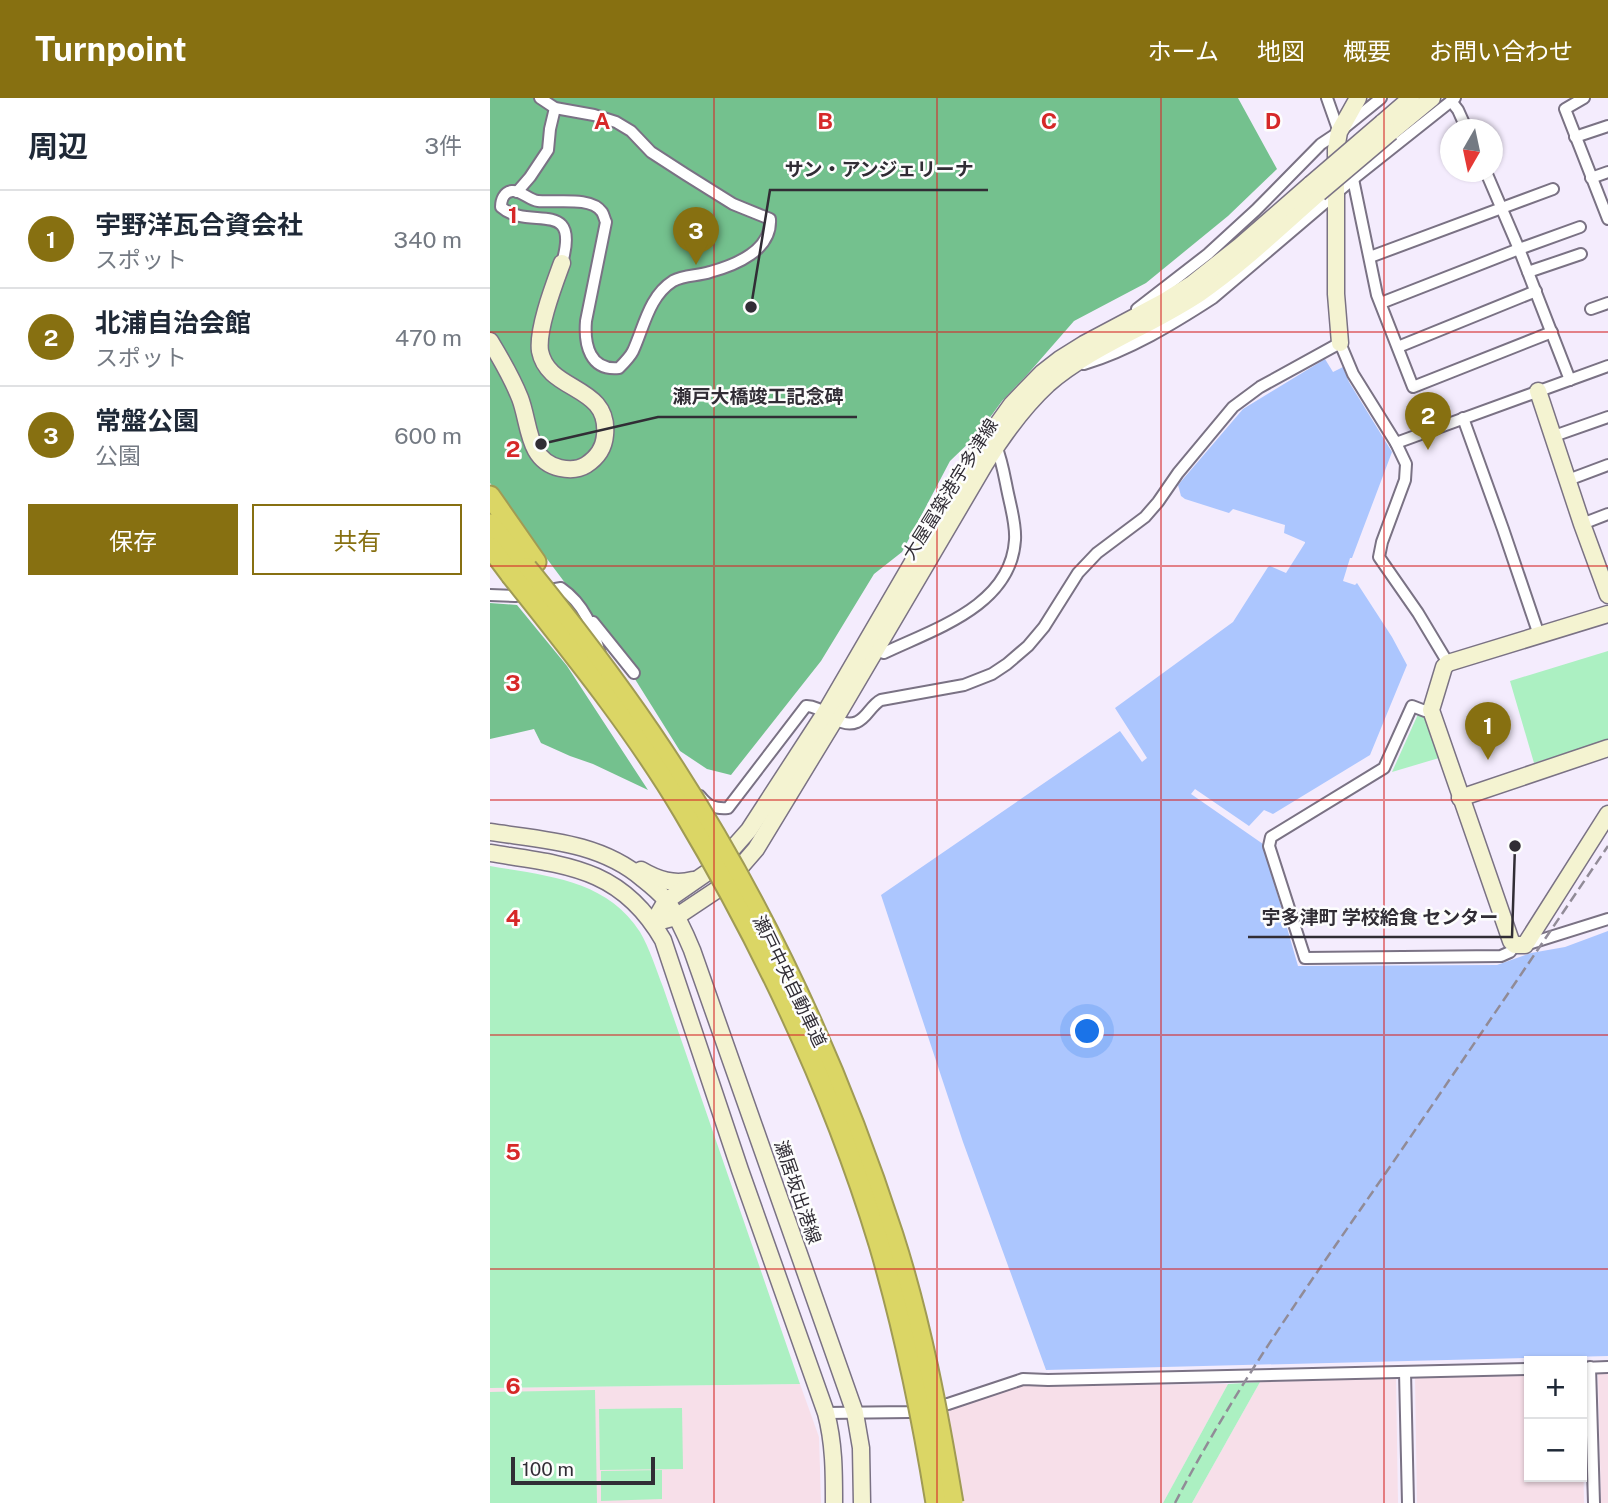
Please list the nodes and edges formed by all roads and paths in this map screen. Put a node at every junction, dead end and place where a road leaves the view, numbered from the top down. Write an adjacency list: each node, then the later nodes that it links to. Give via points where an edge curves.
1 (540, 98): 9 (street)
2 (1326, 98): 13 (street)
3 (1358, 98): 13 (main road)
4 (1381, 98): 13 (street)
5 (1412, 98): 12 (main road, 大屋冨築港宇多津線)
6 (1432, 98): 12 (main road, 大屋冨築港宇多津線)
7 (1584, 98): 14 (street, via 1565,109)
8 (1453, 99): 10 (street); 18 (street)
9 (555, 108): 22 (street, via 548,150); 22 (street, via 617,122 685,174 733,204 770,219 768,236 737,263 673,281 643,323 632,354 620,368 610,369 597,364 584,335 606,222 601,210 580,202 535,201)
10 (1462, 119)
11 (1608, 126): 14 (street)
12 (1387, 127): 21 (main road, 大屋冨築港宇多津線, bridge)
13 (1339, 132): 15 (main road)
14 (1576, 137): 17 (street)
15 (1328, 147): 21 (main road); 35 (street, via 1179,278)
16 (1608, 172): 17 (street)
17 (1591, 178): 24 (street)
18 (1353, 179): 21 (street); 28 (street)
19 (1490, 182): 23 (street)
20 (1548, 187): 23 (street)
21 (1322, 191): 35 (main road, 大屋冨築港宇多津線, via 1192,284); 38 (main road); 46 (main road, 大屋冨築港宇多津線, via 1199,293 1069,368)
22 (517, 192): 29 (street, via 505,194 501,207 507,213 552,219 563,226 567,246)
23 (1501, 208): 26 (street); 28 (street)
24 (1608, 219)
25 (1580, 228): 26 (street)
26 (1519, 249): 30 (street); 32 (street)
27 (1581, 254): 30 (street)
28 (1370, 257): 32 (street)
29 (562, 263): 37 (main road, via 540,349 555,377 588,395 602,413 604,442 593,460 567,469 541,458 513,383)
30 (1528, 272): 31 (street)
31 (1536, 291): 36 (street); 39 (street)
32 (1381, 303): 39 (street)
33 (1608, 303): 34 (street)
34 (1591, 309)
35 (1107, 332): 46 (main road, 大屋冨築港宇多津線, via 1042,373 1012,404)
36 (1552, 332): 39 (street, via 1413,387); 41 (street)
37 (490, 341)
38 (1340, 343): 47 (street, via 1353,374); 68 (street, via 1233,407 1145,517 1078,573 1044,627 1007,664 964,685 881,700 855,723)
39 (1398, 347)
40 (1608, 366): 41 (street)
41 (1570, 380): 42 (street)
42 (1538, 391): 44 (street); 45 (main road)
43 (1608, 417): 45 (street)
44 (1463, 418): 47 (street); 63 (street)
45 (1554, 436): 49 (main road)
46 (991, 442): 54 (main road, 大屋冨築港宇多津線); 64 (street, via 1001,457 1014,523 1008,569 992,592 970,611 884,653)
47 (1396, 443): 65 (street, via 1406,464 1405,480 1378,557)
48 (1608, 465): 49 (street)
49 (1568, 480): 53 (main road)
50 (490, 496): 58 (highway)
51 (1608, 514): 53 (street)
52 (490, 524): 58 (highway)
53 (1582, 524): 57 (main road)
54 (930, 546): 64 (main road, 大屋冨築港宇多津線); 68 (main road, 大屋冨築港宇多津線)
55 (490, 547): 58 (highway)
56 (490, 559): 58 (highway)
57 (1603, 565): 60 (main road)
58 (520, 570): 90 (highway, 瀬戸中央自動車道, bridge, via 682,809 771,972 811,1058 878,1244 924,1426); 91 (highway, 瀬戸中央自動車道, bridge, via 593,636 740,881 825,1053 893,1237 919,1331)
59 (490, 595): 62 (street, via 561,589)
60 (1608, 595)
61 (1608, 614): 63 (main road)
62 (587, 615): 66 (street); 68 (street, via 615,697 635,719 663,734 696,791 716,809 728,808 806,706)
63 (1539, 635): 65 (main road)
64 (876, 650): 68 (main road, 大屋冨築港宇多津線)
65 (1448, 663): 67 (main road)
66 (635, 673)
67 (1431, 710): 70 (main road); 80 (street, via 1412,706 1384,768 1271,837 1269,846 1305,958 1501,956)
68 (830, 716): 75 (main road, 大屋冨築港宇多津線, via 749,830); 77 (main road, 大屋冨築港宇多津線, via 756,849 730,879)
69 (1608, 748): 70 (main road)
70 (1460, 798): 80 (main road, via 1511,941)
71 (1608, 814): 80 (main road)
72 (490, 832): 73 (main road)
73 (584, 847): 75 (main road, via 670,882); 76 (main road, via 623,863)
74 (490, 853): 79 (main road, via 569,866 596,876 632,900)
75 (705, 875): 76 (main road, 大屋冨築港宇多津線)
76 (666, 901): 77 (main road, 瀬居坂出港線); 79 (main road, 大屋冨築港宇多津線)
77 (677, 917): 79 (main road, 大屋冨築港宇多津線); 87 (main road, 瀬居坂出港線)
78 (1608, 919): 80 (street)
79 (653, 923): 86 (main road, via 671,960)
80 (1520, 945)
81 (1608, 1367): 82 (street)
82 (1587, 1368)
83 (1524, 1369): 84 (street)
84 (1405, 1372): 87 (street, via 1023,1379 929,1409); 92 (street)
85 (1587, 1385): 93 (street)
86 (826, 1413): 87 (street); 88 (main road, via 833,1449)
87 (856, 1413): 89 (main road, 瀬居坂出港線)
88 (834, 1503)
89 (862, 1503)
90 (936, 1503)
91 (953, 1503)
92 (1408, 1503)
93 (1594, 1503)

